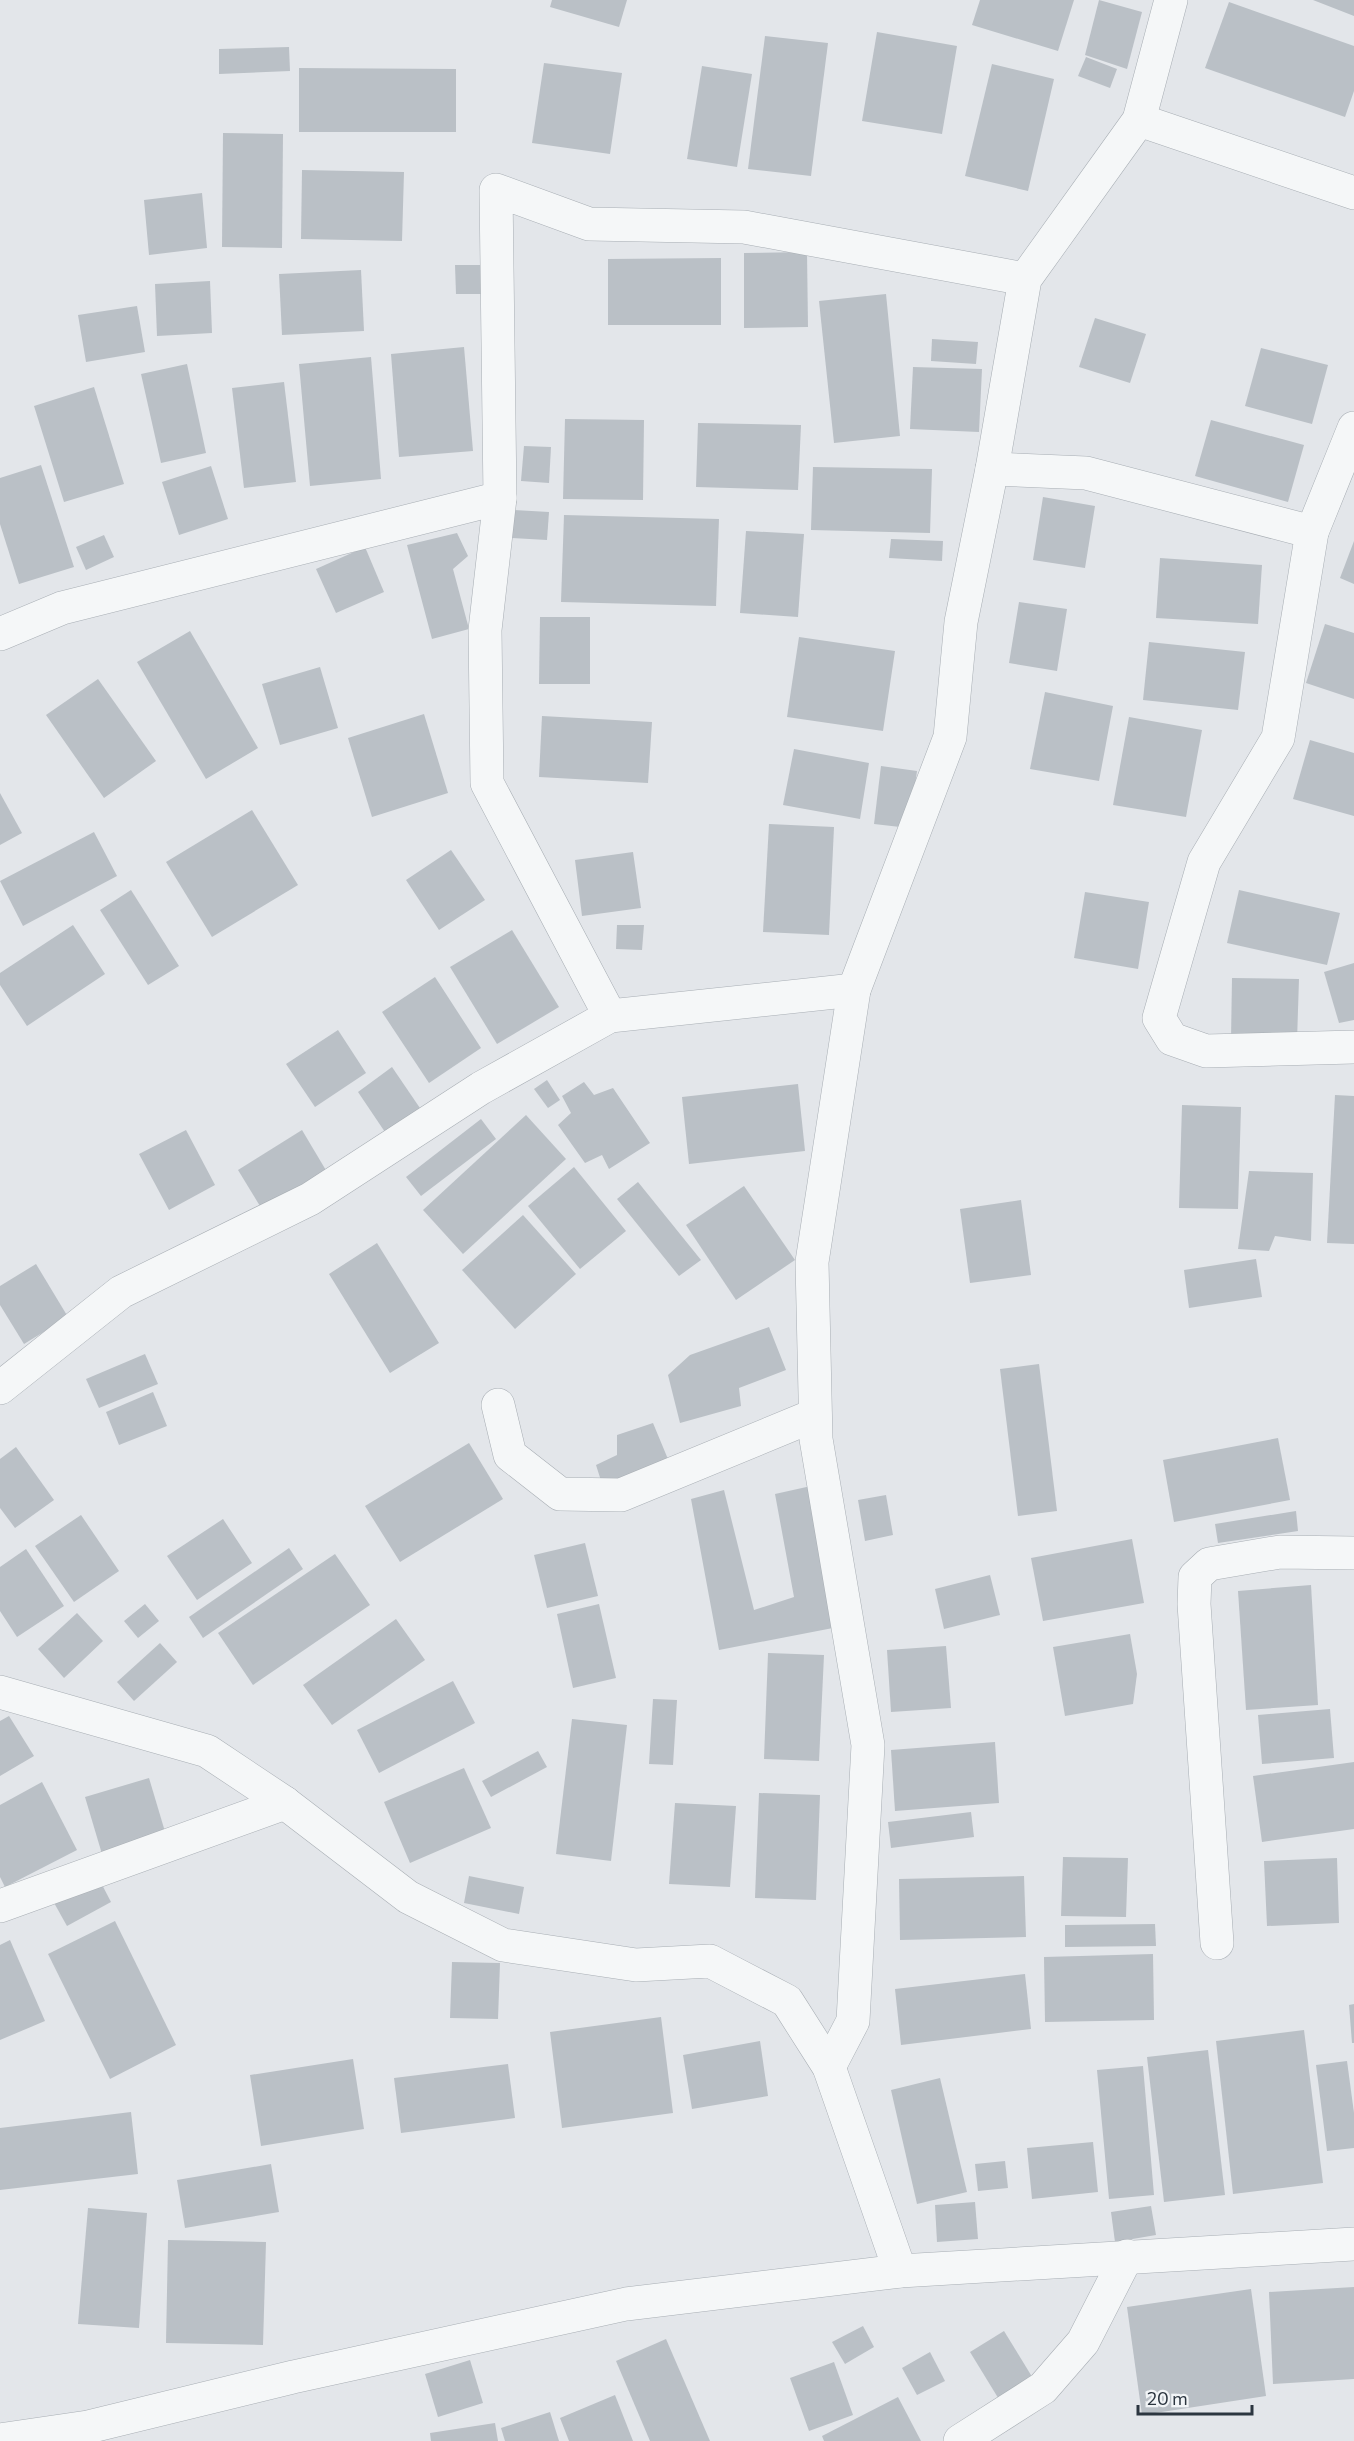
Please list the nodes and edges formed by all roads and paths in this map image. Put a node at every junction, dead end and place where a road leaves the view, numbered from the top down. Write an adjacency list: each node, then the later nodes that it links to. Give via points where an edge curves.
1 (1171, 0): 2 (street)
2 (1139, 120): 3 (street); 4 (street)
3 (1354, 193)
4 (1025, 279): 6 (street); 7 (street, via 744,226 590,224 496,190)
5 (1354, 428): 8 (street)
6 (992, 469): 8 (street, via 1086,473); 10 (street, via 961,622 950,737)
7 (500, 498): 9 (street, via 62,608); 11 (street, via 485,630 488,783)
8 (1312, 532): 12 (street, via 1278,738 1204,862 1159,1018 1172,1039 1206,1052)
9 (0, 634)
10 (854, 990): 11 (street); 15 (street, via 813,1262)
11 (610, 1016): 13 (street, via 481,1088 310,1199 121,1292)
12 (1354, 1047)
13 (0, 1388)
14 (498, 1405): 15 (street, via 510,1455 560,1494 621,1495)
15 (815, 1415): 21 (street, via 868,1745 853,2020)
16 (1354, 1553): 20 (street, via 1280,1552 1209,1564 1195,1577)
17 (0, 1692): 18 (street, via 207,1751)
18 (285, 1803): 19 (street); 21 (street, via 408,1897 503,1946 636,1965 710,1961 787,2001)
19 (0, 1906)
20 (1217, 1943)
21 (829, 2067): 24 (street)
22 (1354, 2244): 23 (street)
23 (1127, 2256): 24 (street); 27 (street, via 1083,2342 1043,2388)
24 (900, 2271): 25 (street, via 626,2304 293,2377)
25 (88, 2434): 26 (street)
26 (0, 2440)
27 (960, 2441)

